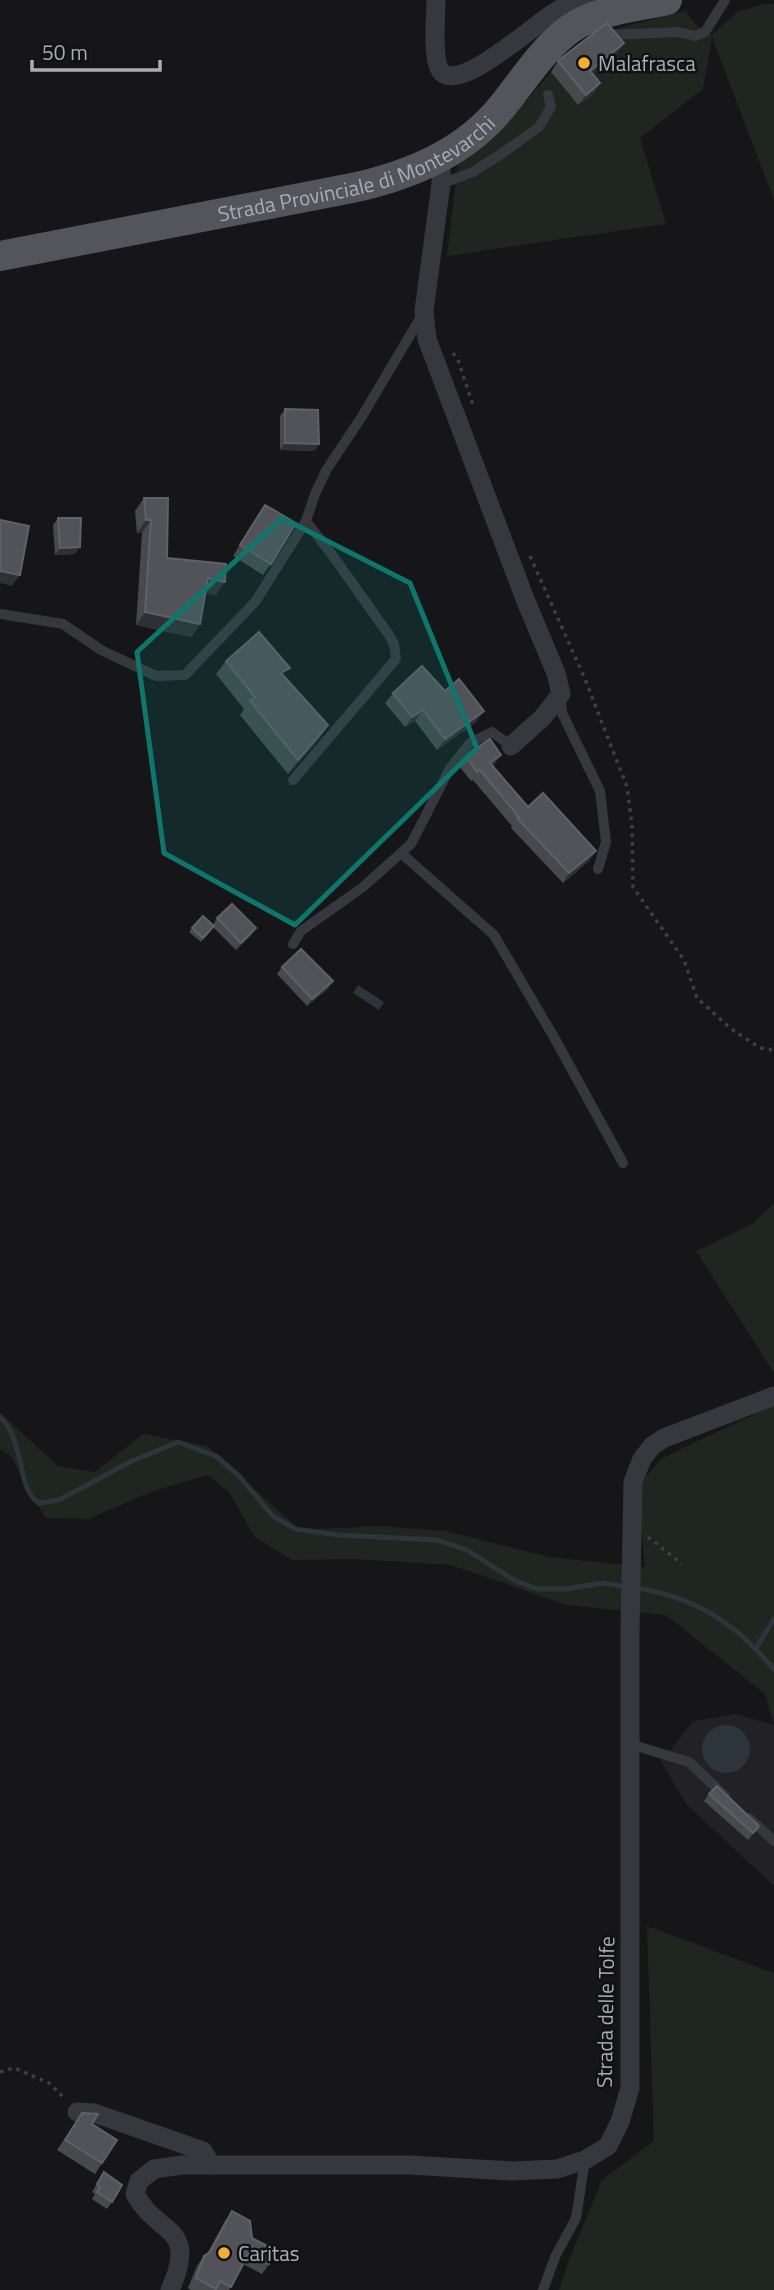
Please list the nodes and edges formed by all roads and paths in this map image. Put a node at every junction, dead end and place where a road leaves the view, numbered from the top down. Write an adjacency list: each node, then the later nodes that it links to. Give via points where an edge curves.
1 (436, 0): 4 (street, via 437,61 449,76 477,67 561,8 587,3 600,6)
2 (667, 0): 4 (main road, Strada Provinciale di Montevarchi)
3 (725, 0): 4 (lane, via 705,32 695,36)
4 (612, 24): 6 (main road, Strada Provinciale di Montevarchi, via 583,22 569,29)
5 (548, 95): 6 (lane, via 551,107 539,127 473,172)
6 (441, 171): 7 (main road, Strada Provinciale di Montevarchi, via 406,173); 8 (street)
7 (0, 256)
8 (424, 311): 11 (lane, via 327,469); 14 (street, via 427,339)
9 (451, 351): 10 (path)
10 (475, 412)
11 (306, 521): 13 (lane, via 255,603 185,676 156,676 102,650 63,624); 16 (lane, via 389,635 396,659)
12 (527, 550): 20 (path, via 627,787 633,887 684,960 697,998 730,1028 760,1048)
13 (0, 614)
14 (561, 694): 15 (street); 18 (lane, via 562,713 600,791 606,842)
15 (511, 746): 17 (lane, via 492,732 470,743 450,768 411,844)
16 (293, 780)
17 (401, 853): 19 (lane, via 301,931); 21 (lane, via 494,935)
18 (598, 869)
19 (293, 944)
20 (774, 1050)
21 (623, 1163)
22 (774, 1396): 23 (street, Strada delle Tolfe, via 652,1446 633,1482)
23 (632, 1526): 24 (path); 25 (street, Strada delle Tolfe)
24 (682, 1564)
25 (630, 1744): 26 (lane, via 689,1762); 29 (street, Strada delle Tolfe, via 630,2088 608,2146)
26 (774, 1842)
27 (0, 2072): 28 (path, via 14,2068 49,2083)
28 (78, 2112): 30 (street, via 94,2113 204,2151)
29 (585, 2160): 30 (street, Strada delle Tolfe, via 557,2169 512,2171 409,2165); 32 (lane, via 576,2218)
30 (211, 2165): 31 (street, Strada delle Tolfe, via 154,2169 139,2181 135,2194 141,2204 177,2236 181,2254)
31 (170, 2290)
32 (543, 2290)

